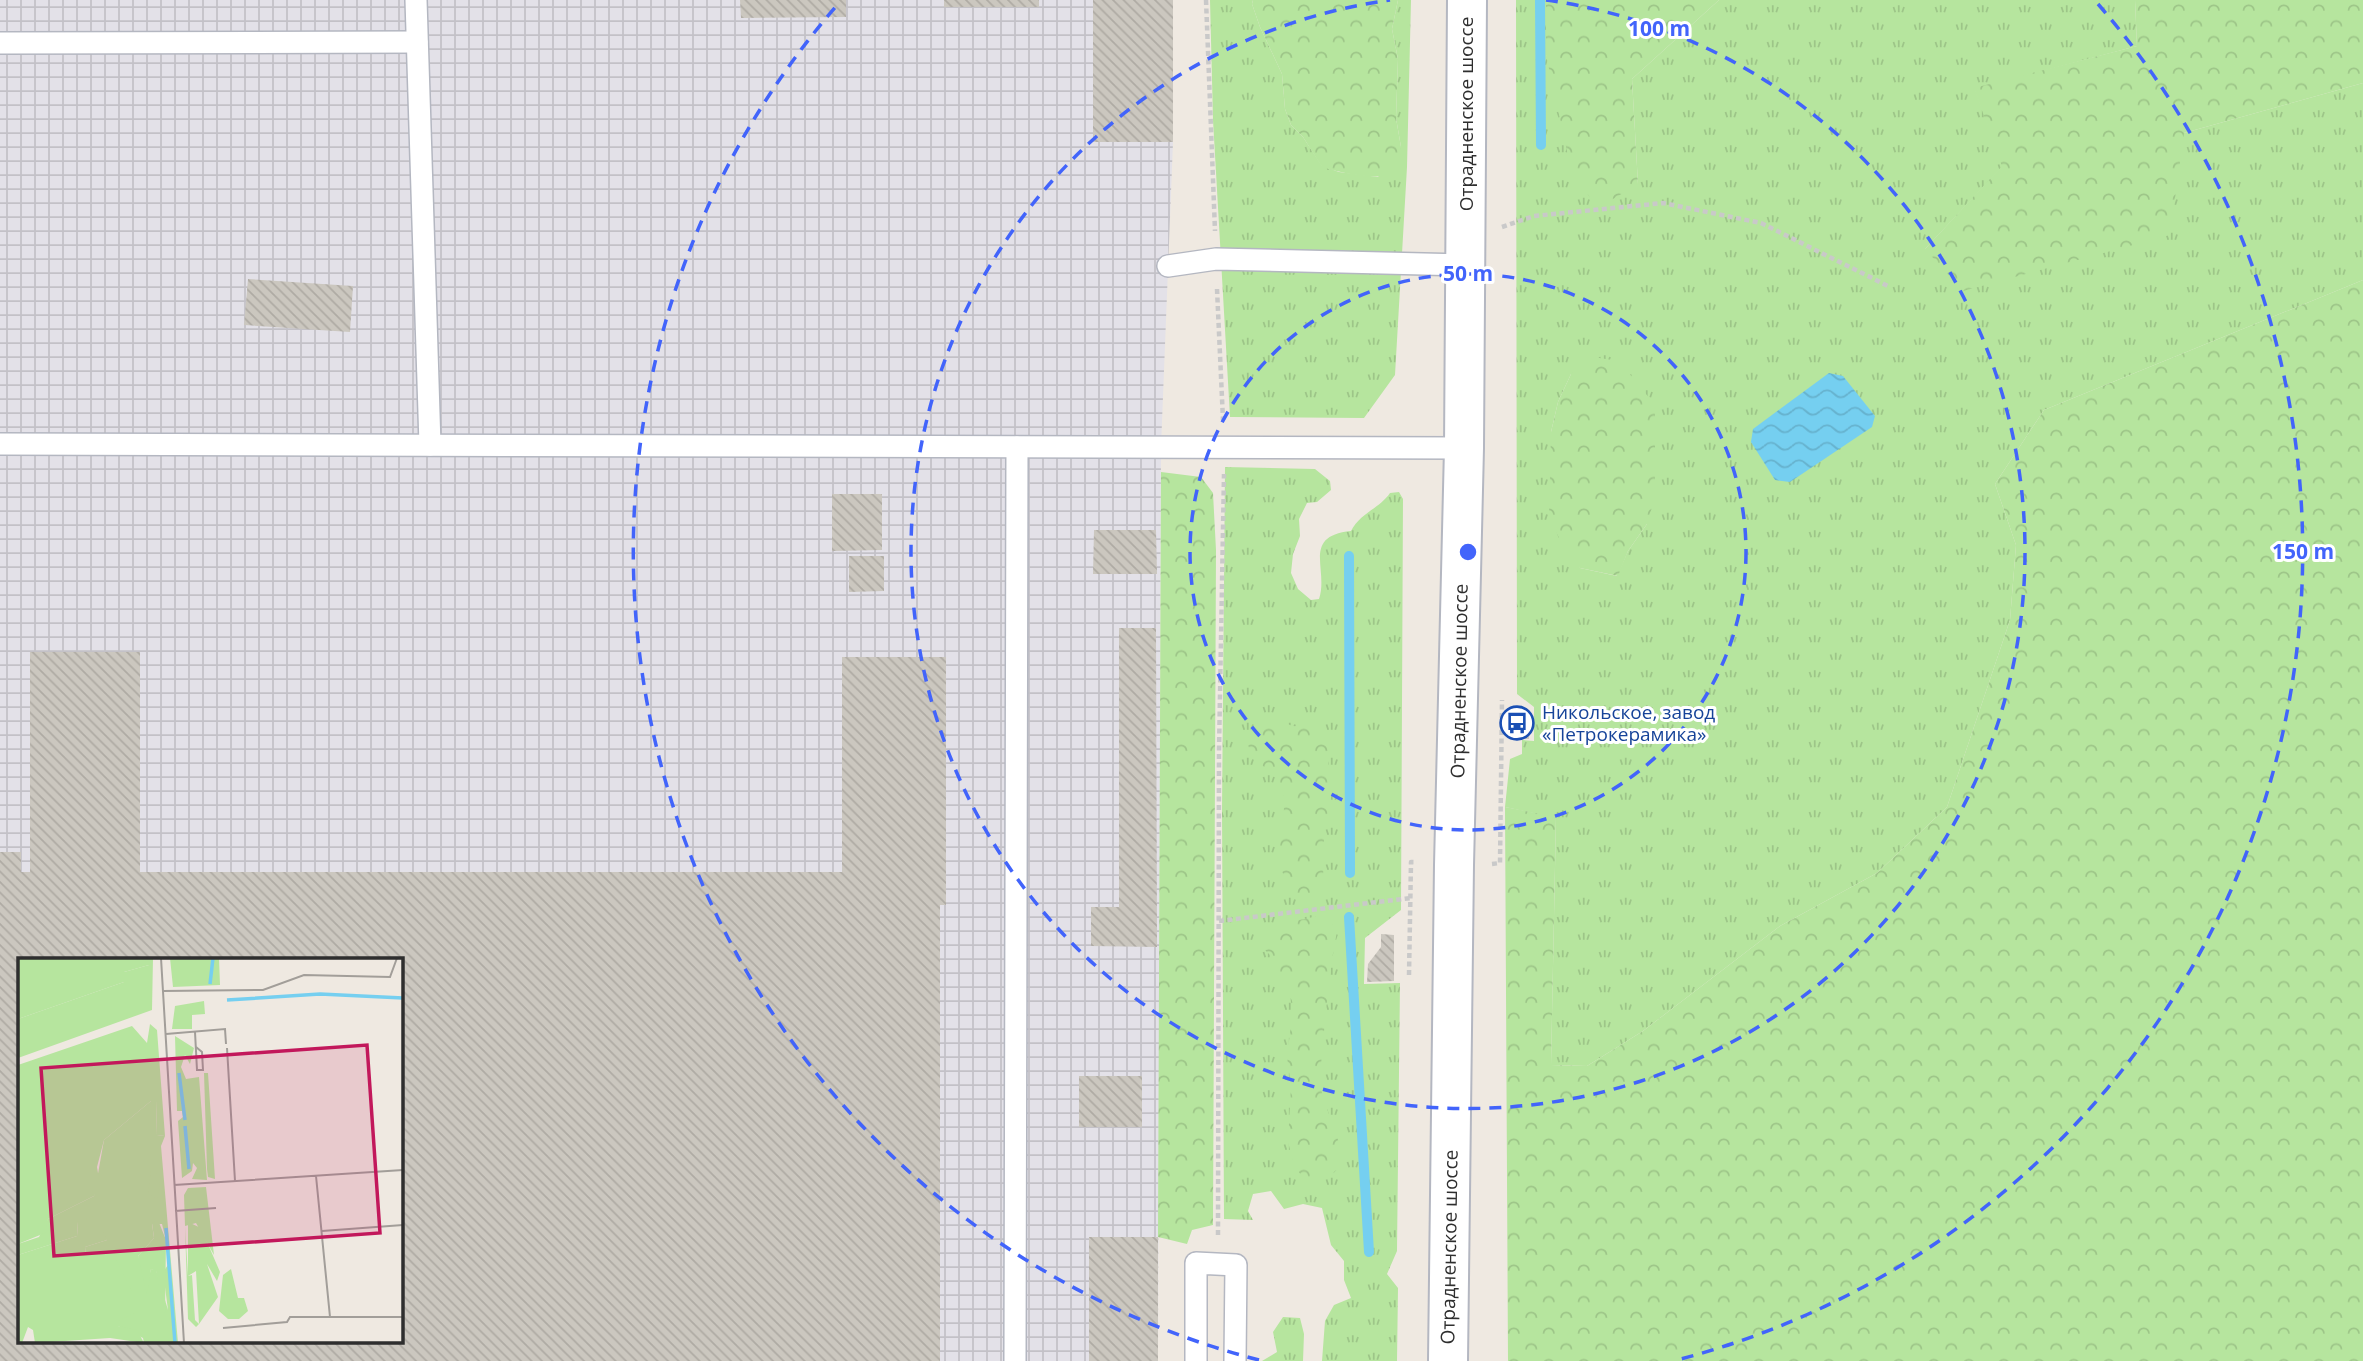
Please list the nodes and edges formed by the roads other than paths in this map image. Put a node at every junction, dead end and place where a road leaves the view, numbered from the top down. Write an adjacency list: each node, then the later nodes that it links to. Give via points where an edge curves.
1 (416, 0): 3 (lane)
2 (1467, 0): 5 (main road, Отрадненское шоссе)
3 (417, 42): 4 (lane); 8 (lane)
4 (0, 43)
5 (1465, 252): 6 (lane, via 1216,258); 10 (main road, Отрадненское шоссе)
6 (1168, 266)
7 (0, 444): 8 (lane)
8 (430, 445): 9 (lane)
9 (1017, 447): 10 (lane); 11 (lane)
10 (1464, 448): 14 (main road, Отрадненское шоссе)
11 (1015, 1361)
12 (1196, 1361): 13 (lane, via 1196,1263 1236,1265)
13 (1235, 1361)
14 (1448, 1361)

